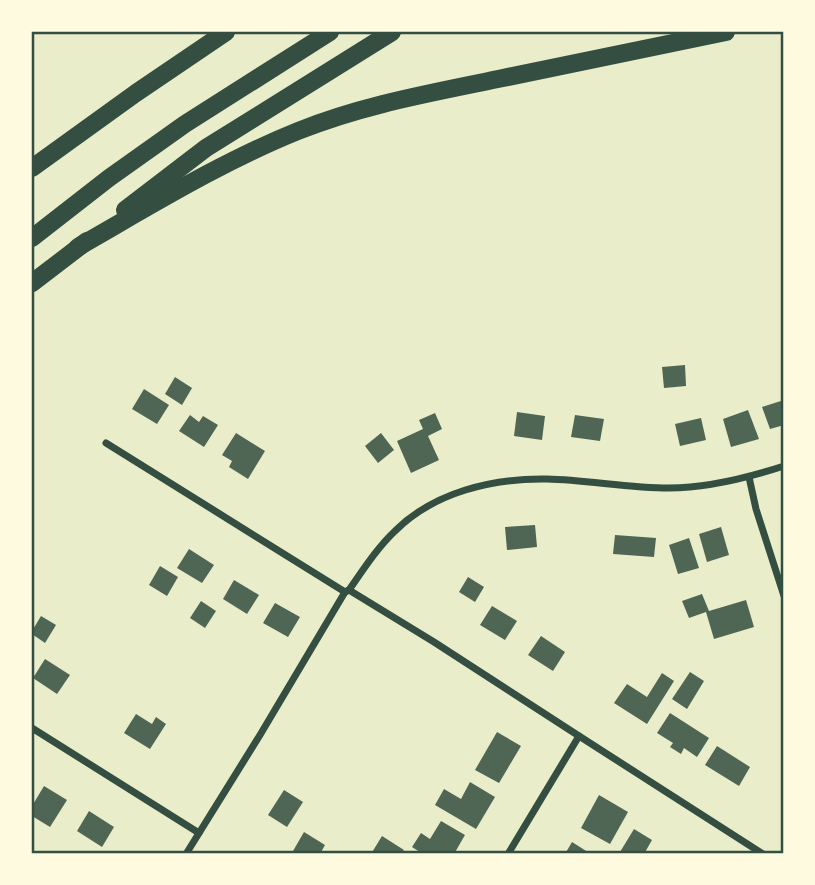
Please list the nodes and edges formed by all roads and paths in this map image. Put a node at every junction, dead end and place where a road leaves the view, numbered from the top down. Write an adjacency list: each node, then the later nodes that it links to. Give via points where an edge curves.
1 (224, 32): 5 (highway)
2 (330, 32): 6 (highway, via 185,124)
3 (392, 32): 7 (highway, via 206,148)
4 (726, 32): 7 (highway, via 363,109 238,158)
5 (32, 168)
6 (32, 238)
7 (78, 247): 8 (highway)
8 (32, 283)
9 (106, 443): 12 (street)
10 (783, 466): 11 (street)
11 (750, 477): 12 (street, via 672,488 547,479 469,488 428,507 395,530); 13 (street)
12 (347, 591): 15 (street); 16 (street)
13 (783, 596)
14 (32, 727): 16 (street)
15 (579, 737): 18 (street); 19 (street)
16 (199, 833): 17 (street)
17 (186, 853)
18 (508, 853)
19 (763, 853)

